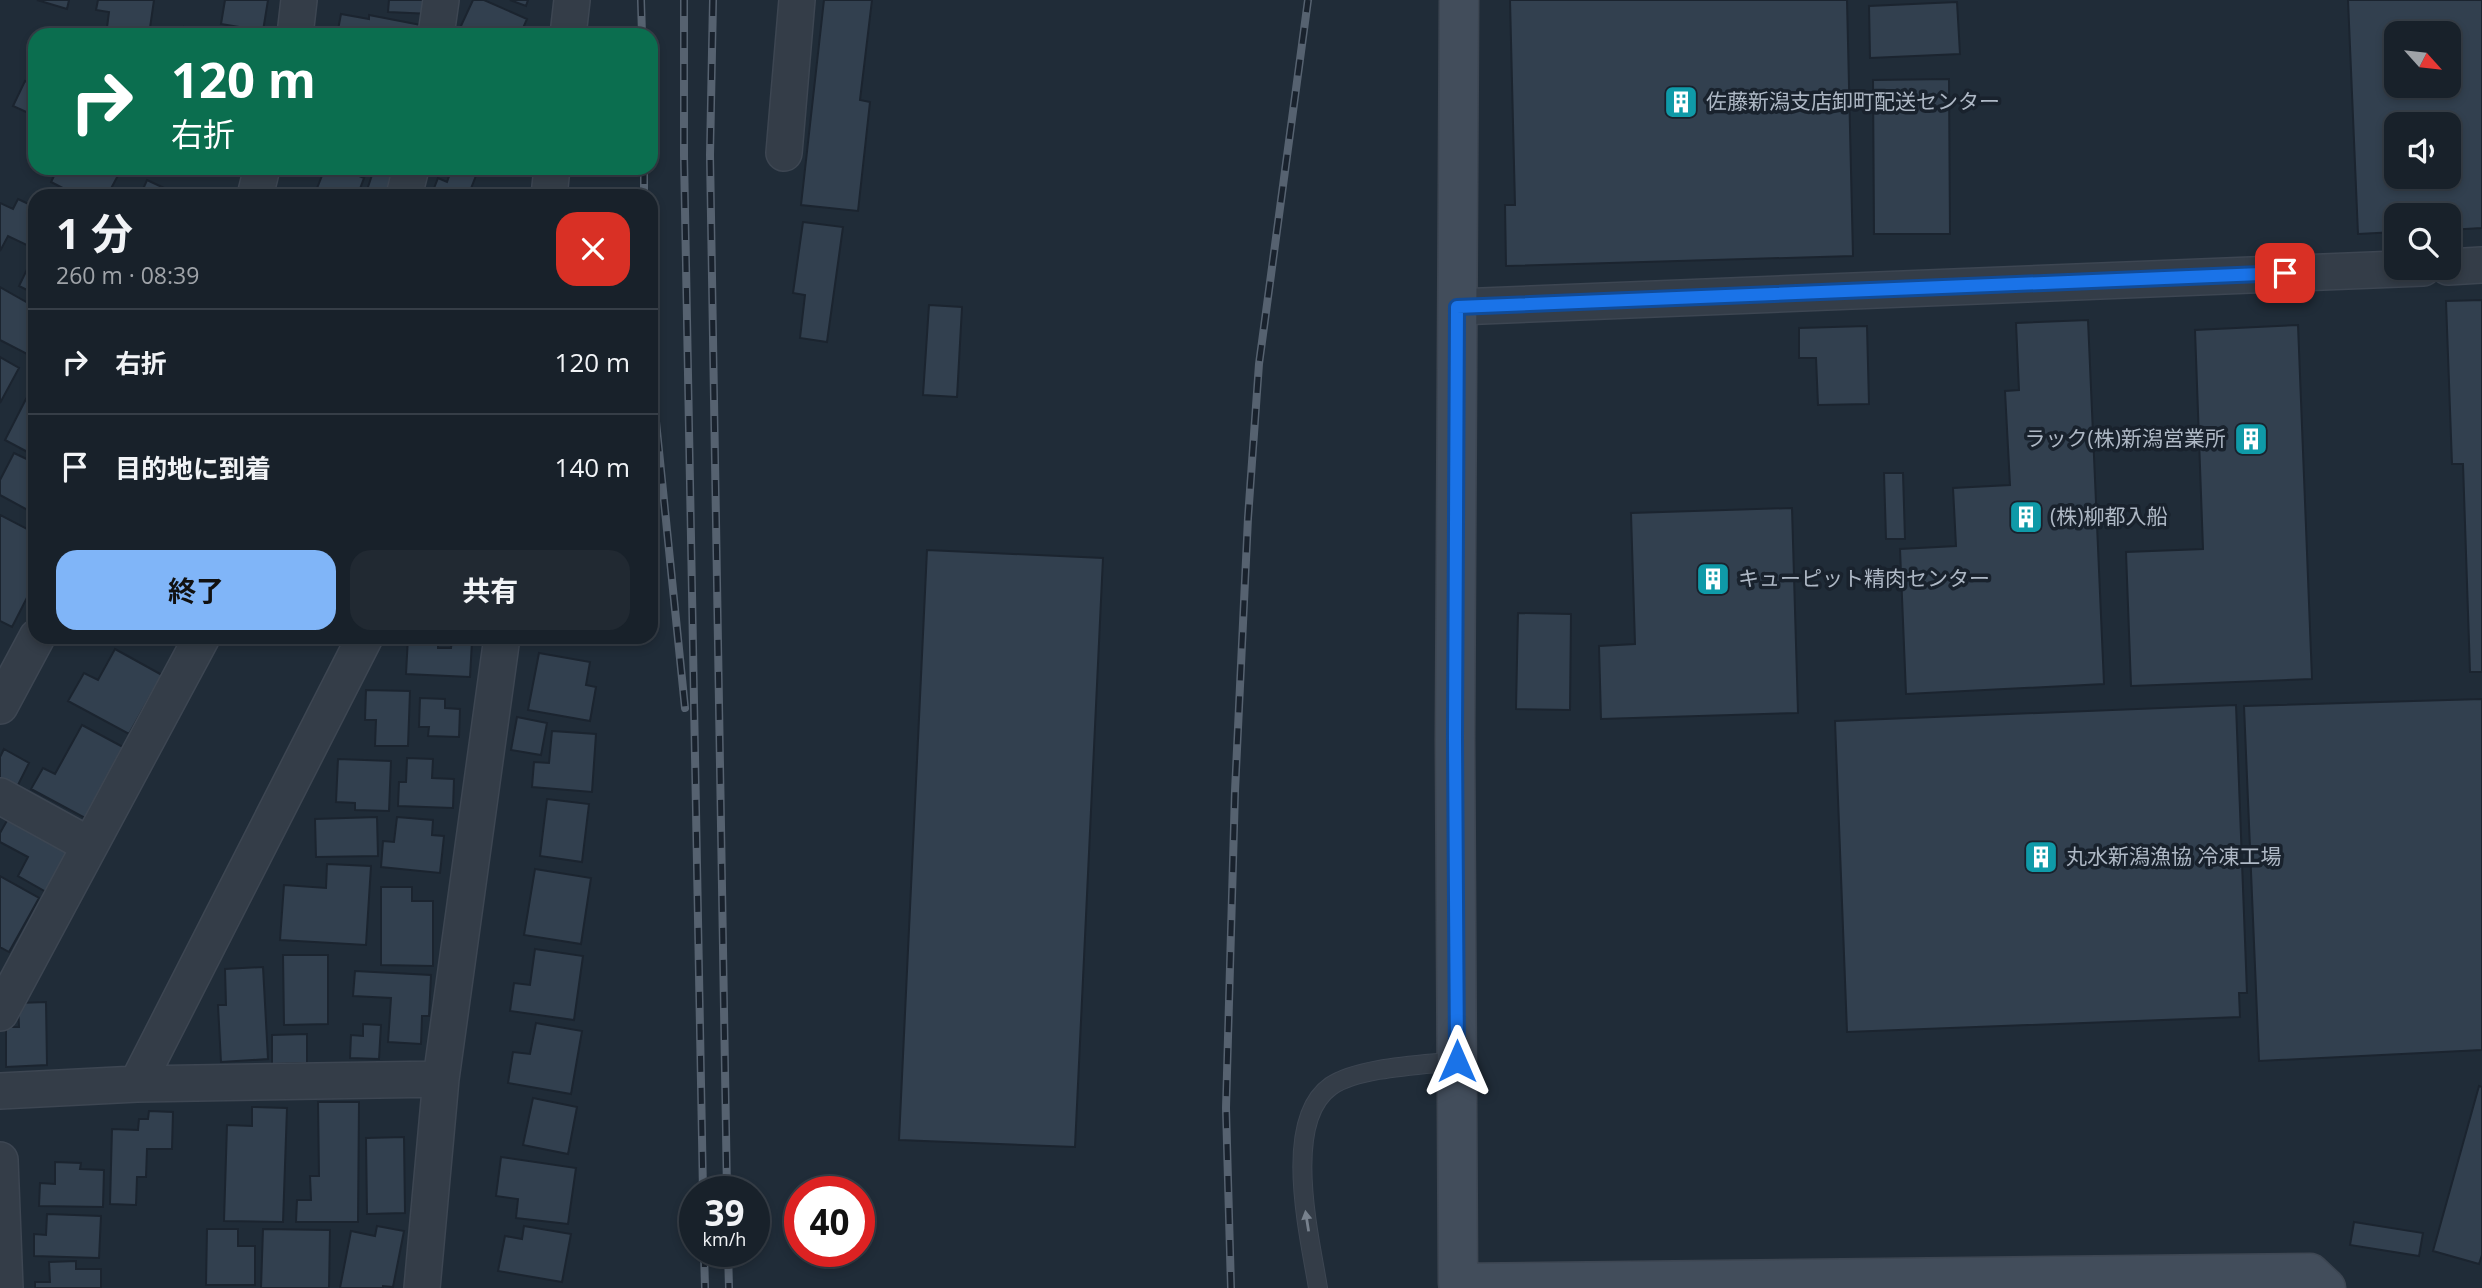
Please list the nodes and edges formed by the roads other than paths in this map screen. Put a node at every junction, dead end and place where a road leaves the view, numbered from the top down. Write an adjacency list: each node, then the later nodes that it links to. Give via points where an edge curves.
1 (299, 0): 6 (street)
2 (441, 0): 7 (street)
3 (572, 0): 8 (street)
4 (797, 0): 9 (street)
5 (1459, 0): 13 (street)
6 (296, 28)
7 (437, 28)
8 (569, 28)
9 (784, 153)
10 (2482, 265): 11 (street)
11 (2461, 266)
12 (2384, 270): 13 (street)
13 (1457, 307): 22 (street)
14 (33, 644): 18 (street)
15 (198, 644): 20 (street)
16 (361, 644): 24 (street)
17 (501, 644): 23 (street)
18 (0, 706)
19 (0, 796): 20 (street)
20 (89, 845): 21 (street)
21 (0, 1013)
22 (1457, 1061): 27 (street); 30 (lane, one-way to 22, via 1304,1202 1304,1137 1313,1107 1330,1087 1360,1073)
23 (441, 1079): 24 (street); 29 (street)
24 (137, 1084): 25 (street)
25 (0, 1091)
26 (0, 1160): 28 (street)
27 (1458, 1285): 31 (street, via 2310,1273)
28 (5, 1288)
29 (422, 1288)
30 (1318, 1288)
31 (2326, 1288)

